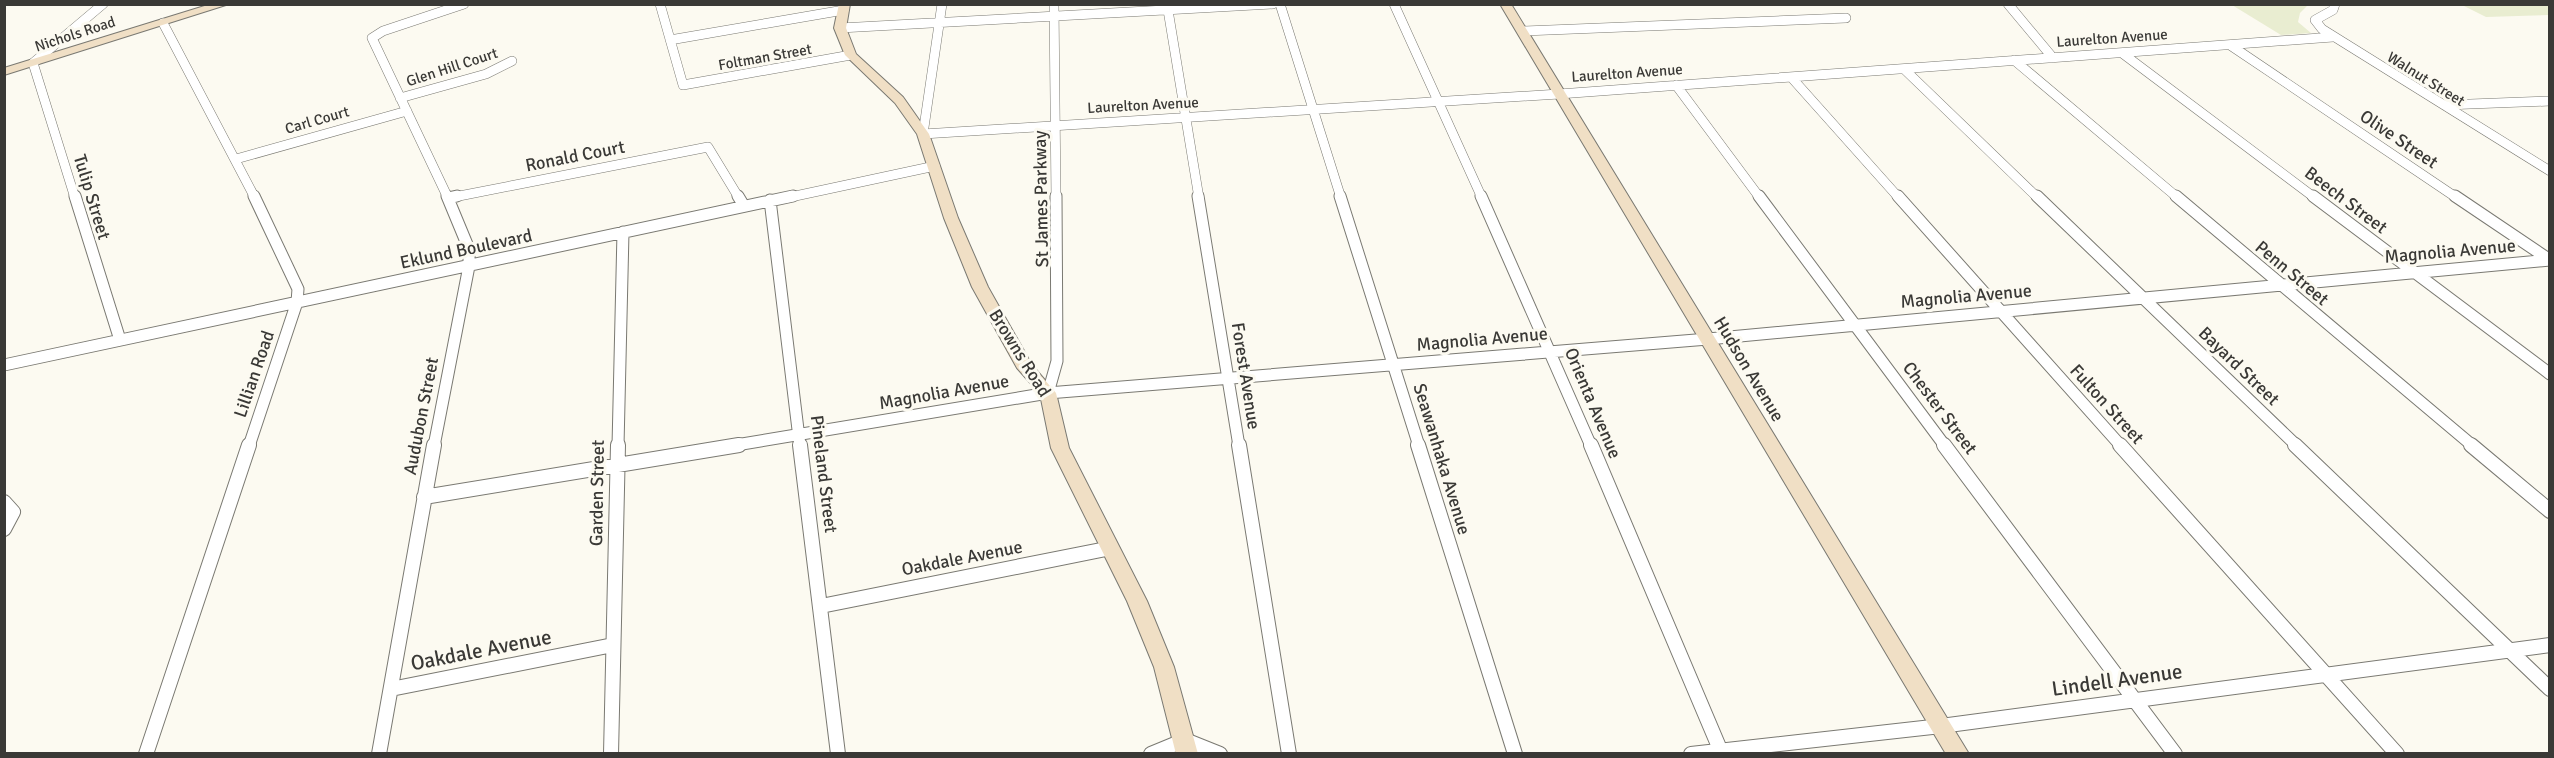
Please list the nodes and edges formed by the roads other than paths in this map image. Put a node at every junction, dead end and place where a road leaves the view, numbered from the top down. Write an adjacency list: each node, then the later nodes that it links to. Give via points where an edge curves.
1 (103, 4): 29 (street)
2 (224, 4): 17 (street, Nichols Road)
3 (464, 4): 35 (street, Audubon Street, via 372,38)
4 (660, 4): 22 (street)
5 (942, 4): 18 (street)
6 (1054, 4): 15 (street, St James Parkway)
7 (1273, 4): 13 (street)
8 (1280, 4): 39 (street, Seawanhaka Avenue)
9 (1394, 4): 36 (street, Orienta Avenue)
10 (1505, 4): 20 (street, Hudson Avenue)
11 (2008, 4): 26 (street)
12 (2335, 4): 21 (street, Walnut Street, via 2333,10 2315,20)
13 (1167, 7): 15 (street); 41 (street, Forest Avenue)
14 (845, 8): 19 (street); 22 (street)
15 (1054, 17): 18 (street); 42 (street, St James Parkway)
16 (1846, 18): 20 (street)
17 (164, 23): 29 (street, Nichols Road); 44 (street)
18 (939, 23): 19 (street); 43 (street)
19 (840, 28): 25 (street, Browns Road)
20 (1523, 32): 34 (street, Hudson Avenue)
21 (2333, 37): 23 (street, Laurelton Avenue); 38 (street, Walnut Street)
22 (670, 40): 25 (street, Foltman Street, via 683,85)
23 (2230, 45): 24 (street, Laurelton Avenue); 51 (street, Olive Street)
24 (2122, 53): 26 (street, Laurelton Avenue); 53 (street, Beech Street)
25 (851, 55): 43 (street, Browns Road, via 899,100)
26 (2053, 57): 27 (street, Laurelton Avenue)
27 (2014, 60): 30 (street, Laurelton Avenue); 54 (street, Penn Street)
28 (512, 61): 35 (street, Glen Hill Court, via 486,74)
29 (33, 63): 31 (street, Nichols Road); 60 (street, Tulip Street)
30 (1904, 69): 32 (street, Laurelton Avenue); 55 (street, Bayard Street)
31 (4, 72)
32 (1791, 77): 33 (street, Laurelton Avenue); 57 (street, Fulton Street)
33 (1676, 85): 34 (street, Laurelton Avenue); 58 (street, Chester Street)
34 (1559, 94): 36 (street, Laurelton Avenue); 59 (street, Hudson Avenue)
35 (400, 98): 40 (street, Audubon Street)
36 (1437, 100): 39 (street, Laurelton Avenue); 61 (street, Orienta Avenue)
37 (2550, 101): 38 (street)
38 (2443, 105): 46 (street, Walnut Street)
39 (1313, 110): 41 (street, Laurelton Avenue); 63 (street, Seawanhaka Avenue)
40 (407, 111): 44 (street, Carl Court); 47 (street, Audubon Street)
41 (1186, 118): 42 (street, Laurelton Avenue); 65 (street, Forest Avenue)
42 (1056, 125): 43 (street, Laurelton Avenue); 66 (street, St James Parkway, via 1058,361)
43 (923, 134): 45 (street, Browns Road)
44 (236, 159): 56 (street, via 298,289)
45 (935, 166): 48 (street, Eklund Boulevard); 66 (street, Browns Road, via 951,218 980,287 1025,368)
46 (2550, 171)
47 (448, 198): 49 (street, Ronald Court, via 708,147); 52 (street, Audubon Street, via 469,249)
48 (770, 200): 49 (street, Eklund Boulevard); 67 (street, Pineland Street)
49 (744, 206): 50 (street, Eklund Boulevard)
50 (623, 232): 52 (street, Eklund Boulevard); 68 (street, Garden Street)
51 (2549, 260): 53 (street, Magnolia Avenue)
52 (469, 266): 56 (street, Eklund Boulevard); 69 (street, Audubon Street)
53 (2416, 273): 54 (street, Magnolia Avenue); 64 (street, Beech Street)
54 (2280, 284): 55 (street, Magnolia Avenue); 71 (street, Penn Street)
55 (2143, 298): 57 (street, Magnolia Avenue); 77 (street, Bayard Street)
56 (297, 302): 60 (street, Eklund Boulevard); 85 (street, Lillian Road)
57 (2000, 311): 58 (street, Magnolia Avenue); 78 (street, Fulton Street)
58 (1855, 324): 59 (street, Magnolia Avenue); 81 (street, Chester Street)
59 (1708, 339): 61 (street, Magnolia Avenue); 82 (street, Hudson Avenue)
60 (120, 340): 62 (street, Eklund Boulevard)
61 (1551, 351): 63 (street, Magnolia Avenue); 84 (street, Orienta Avenue)
62 (4, 365)
63 (1394, 365): 65 (street, Magnolia Avenue); 92 (street, Seawanhaka Avenue)
64 (2550, 374)
65 (1228, 378): 66 (street, Magnolia Avenue); 91 (street, Forest Avenue)
66 (1048, 393): 67 (street, Magnolia Avenue); 73 (street, Browns Road, via 1060,448)
67 (799, 435): 68 (street, Magnolia Avenue); 74 (street, Pineland Street)
68 (617, 465): 69 (street, Magnolia Avenue); 75 (street, Garden Street)
69 (424, 497): 79 (street, Audubon Street)
70 (4, 502): 72 (street, via 13,512)
71 (2550, 511)
72 (4, 529)
73 (1112, 548): 74 (street, Oakdale Avenue); 83 (street, Browns Road, via 1164,667)
74 (821, 606): 88 (street, Pineland Street)
75 (613, 645): 79 (street, Oakdale Avenue); 87 (street, Garden Street)
76 (2550, 645): 77 (street, Lindell Avenue)
77 (2510, 650): 78 (street, Lindell Avenue); 80 (street, Bayard Street)
78 (2325, 673): 81 (street, Lindell Avenue); 96 (street, Fulton Street)
79 (391, 689): 86 (street, Audubon Street)
80 (2550, 689)
81 (2133, 699): 82 (street, Lindell Avenue); 95 (street, Chester Street)
82 (1941, 726): 84 (street, Lindell Avenue); 94 (street, Hudson Avenue)
83 (1186, 747): 89 (street); 90 (street)
84 (1721, 752): 93 (street, Lindell Avenue)
85 (146, 753)
86 (379, 753)
87 (611, 753)
88 (838, 753)
89 (1151, 753)
90 (1220, 753)
91 (1289, 753)
92 (1515, 753)
93 (1690, 753)
94 (1958, 753)
95 (2175, 753)
96 (2397, 753)

